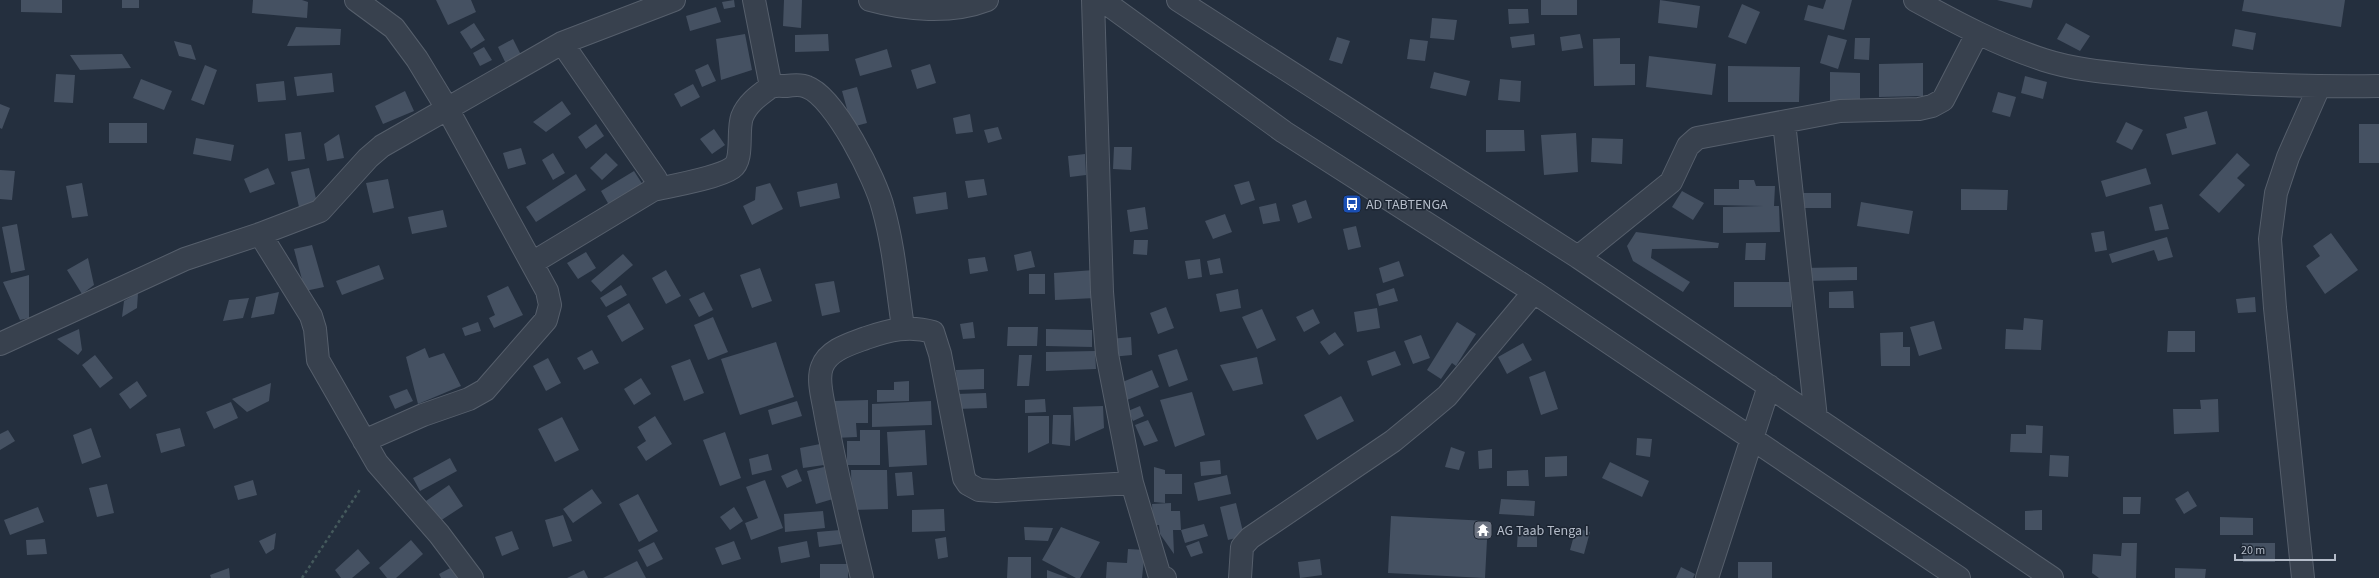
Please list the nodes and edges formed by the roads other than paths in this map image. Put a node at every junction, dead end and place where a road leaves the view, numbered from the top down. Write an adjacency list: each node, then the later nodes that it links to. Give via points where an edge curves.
1 (356, 0): 15 (street, via 394,28 417,59)
2 (674, 0): 11 (street)
3 (754, 0): 13 (street)
4 (870, 0): 5 (street, via 896,7 932,8 956,7)
5 (987, 0)
6 (1093, 0): 28 (street, via 1102,292 1107,354)
7 (1102, 0): 21 (street, via 1284,132)
8 (1178, 0): 19 (street)
9 (1915, 0): 10 (street)
10 (1977, 34): 14 (street, via 2045,60 2106,72 2202,82); 16 (street, via 1943,100 1932,106 1920,109 1840,111)
11 (562, 43): 15 (street); 17 (street, via 656,179)
12 (2379, 86): 14 (street)
13 (771, 87): 17 (street, via 752,101 743,116 738,132 739,156 732,168); 22 (street, via 808,87 820,96 847,131 883,206)
14 (2319, 87): 36 (street, via 2288,157 2276,193 2270,239)
15 (448, 110): 18 (street, via 376,150 320,211); 20 (street)
16 (1784, 122): 19 (street, via 1697,138 1692,142 1671,182); 25 (street)
17 (653, 190): 20 (street)
18 (260, 234): 23 (street, via 184,259); 27 (street, via 311,316 316,330 318,360)
19 (1578, 256): 24 (street)
20 (532, 263): 27 (street, via 547,291 550,305 546,320 485,390 469,399 422,415)
21 (1534, 292): 26 (street); 32 (street, via 1447,396 1393,441 1250,538 1242,547)
22 (903, 327): 28 (street, via 921,328 933,332 936,338 964,478 968,484 979,490 1015,491); 30 (street, via 852,343 831,353 821,368 821,386 834,463)
23 (0, 344)
24 (1770, 386): 25 (street); 26 (street)
25 (1816, 418): 35 (street)
26 (1752, 440): 33 (street); 34 (street)
27 (364, 441): 29 (street, via 377,463 439,534)
28 (1132, 483): 31 (street)
29 (472, 578)
30 (862, 578)
31 (1162, 578)
32 (1240, 578)
33 (1707, 578)
34 (1958, 578)
35 (2052, 578)
36 (2303, 578)

